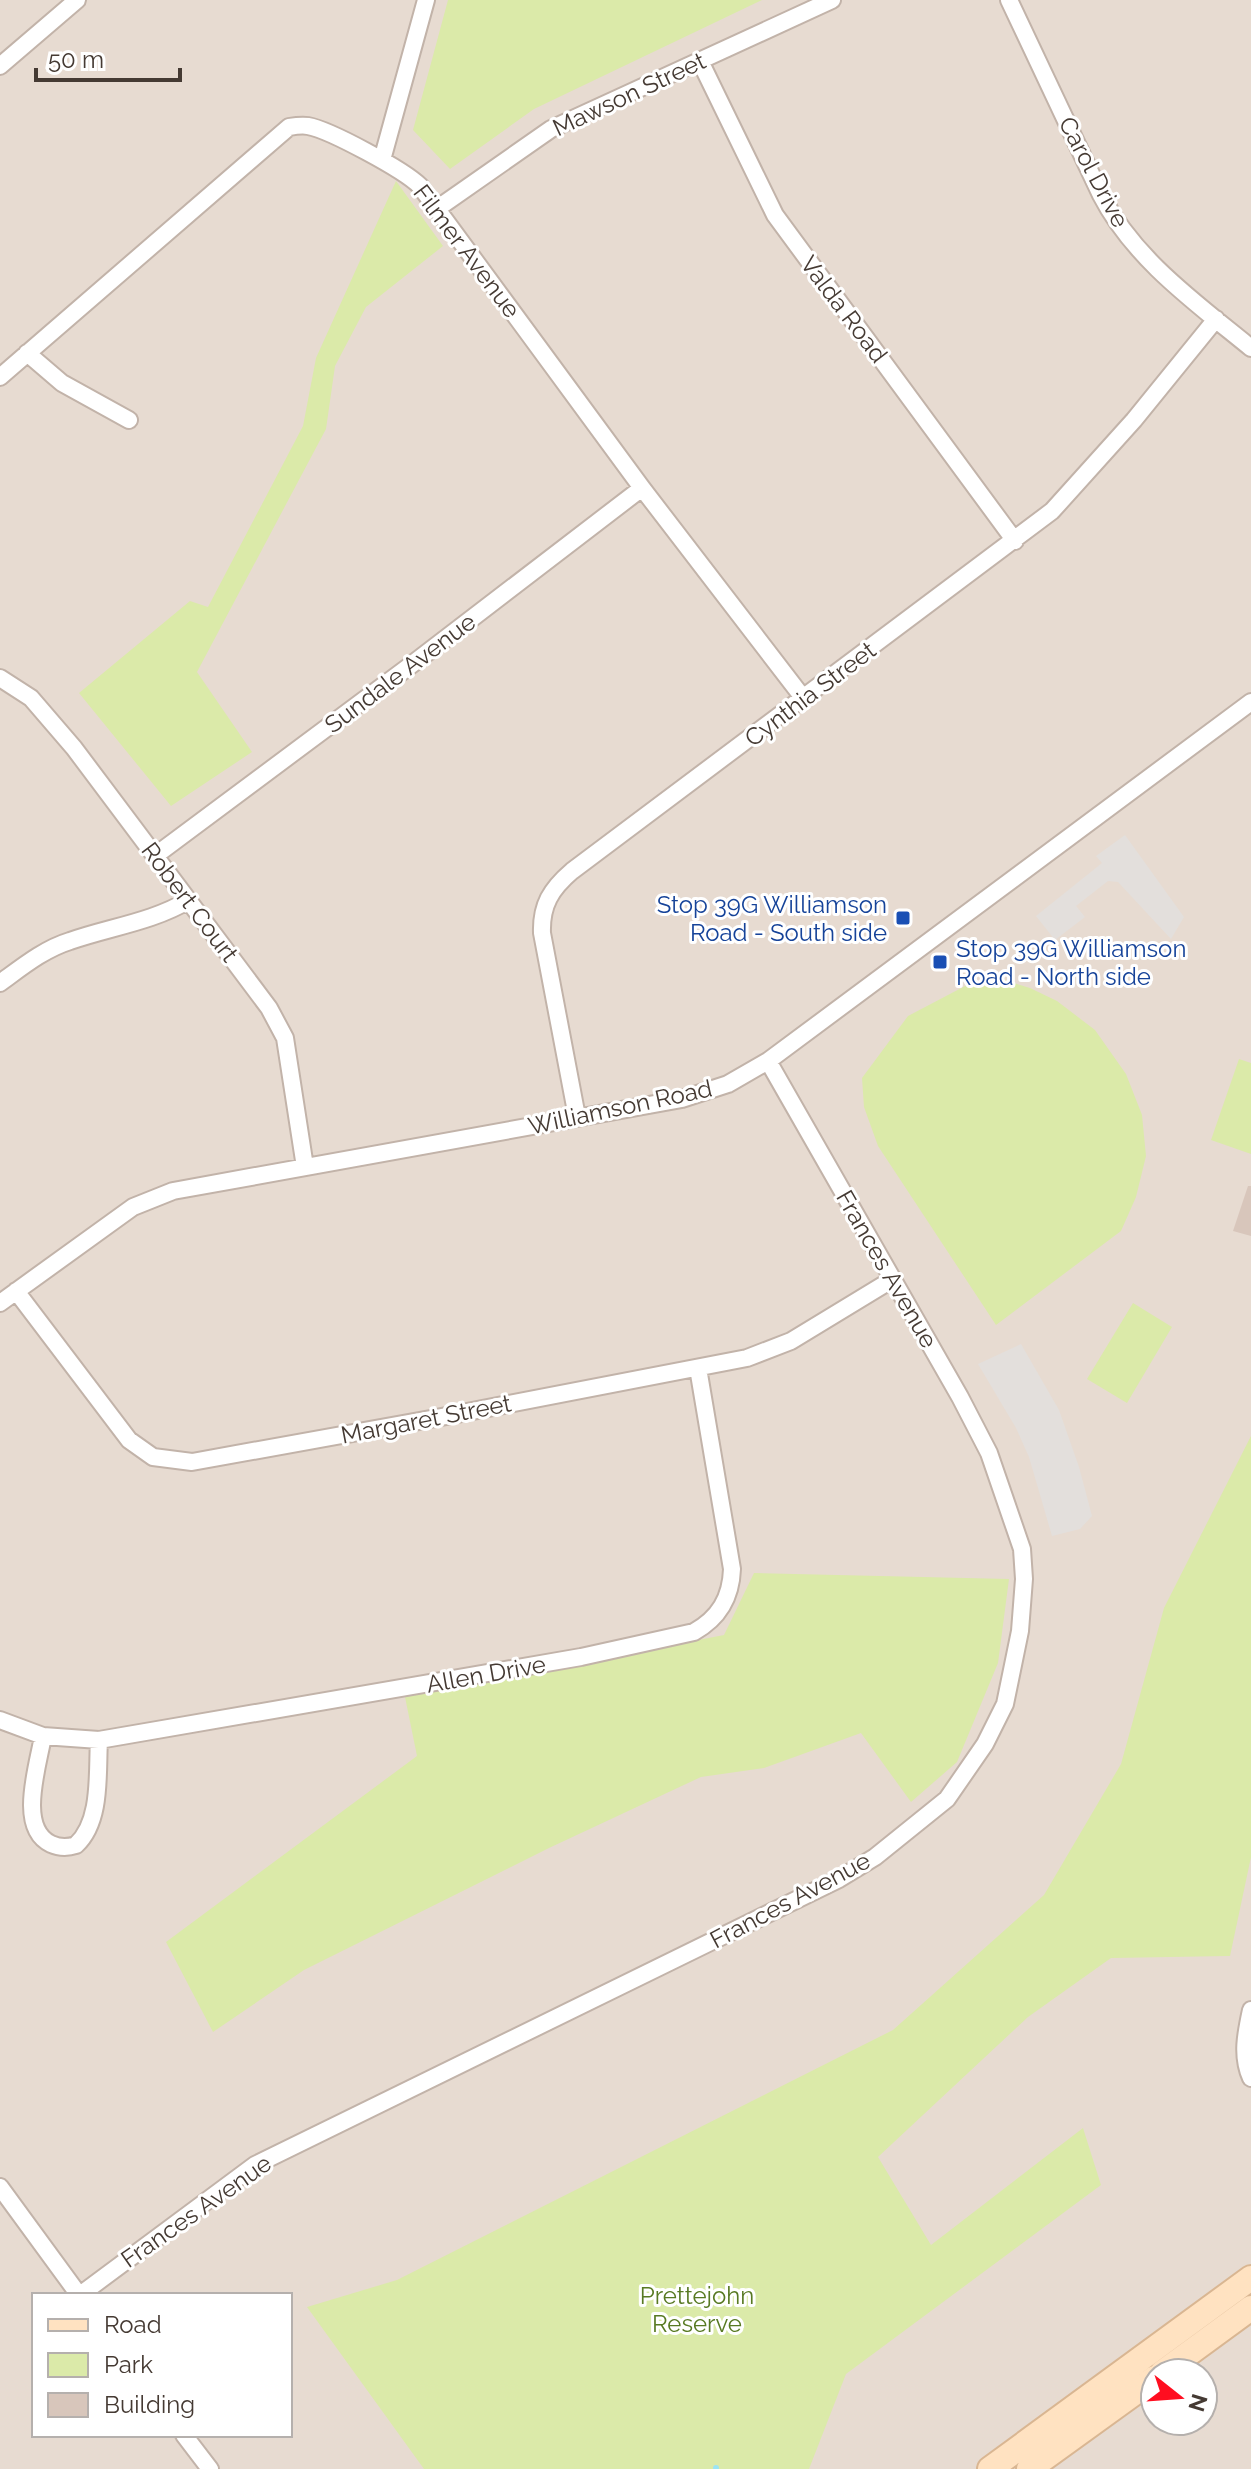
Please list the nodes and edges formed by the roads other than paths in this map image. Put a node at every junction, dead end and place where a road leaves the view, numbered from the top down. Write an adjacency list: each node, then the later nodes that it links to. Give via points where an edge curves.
1 (77, 0): 6 (street)
2 (426, 0): 7 (street)
3 (832, 0): 5 (street, Mawson Street)
4 (1009, 0): 9 (street, Carol Drive, via 1117,224)
5 (700, 61): 8 (street, Mawson Street, via 551,129); 15 (street, Valda Road, via 775,215)
6 (0, 66)
7 (382, 160): 8 (street, Filmer Avenue, via 410,176); 11 (street, Filmer Avenue, via 309,126 289,127)
8 (438, 208): 14 (street, Filmer Avenue)
9 (1216, 319): 10 (street, Carol Drive); 15 (street, Cynthia Street, via 1070,494)
10 (1251, 348)
11 (27, 353): 12 (street, Filmer Avenue); 13 (street, via 62,383)
12 (0, 377)
13 (129, 420)
14 (642, 488): 17 (street, Filmer Avenue); 19 (street, Sundale Avenue)
15 (1015, 541): 17 (street, Cynthia Street)
16 (0, 678): 19 (street, Robert Court, via 45,713)
17 (804, 699): 23 (street, Cynthia Street, via 572,871 547,899 542,933)
18 (1251, 702): 22 (street, Williamson Road)
19 (156, 855): 20 (street, Robert Court)
20 (189, 900): 21 (street, via 156,916 68,941); 24 (street, Robert Court, via 279,1025)
21 (0, 983)
22 (768, 1061): 23 (street, Williamson Road, via 708,1092); 25 (street, Frances Avenue)
23 (577, 1117): 24 (street, Williamson Road)
24 (305, 1167): 26 (street, Williamson Road, via 173,1191 133,1207)
25 (893, 1279): 28 (street, Margaret Street, via 778,1348); 37 (street, Frances Avenue, via 989,1453 1024,1565 1020,1631 1005,1704 947,1799 839,1879 255,2165)
26 (16, 1291): 27 (street, Williamson Road); 28 (street, Margaret Street, via 122,1432 140,1450 165,1460 211,1459)
27 (0, 1303)
28 (698, 1368): 31 (street, Allen Drive, via 732,1569 728,1598 708,1624 581,1657)
29 (0, 1720): 30 (street, Allen Drive)
30 (43, 1736): 31 (street, Allen Drive); 31 (street, via 31,1821 43,1839 64,1847 76,1845 89,1829)
31 (99, 1740)
32 (1251, 2010): 33 (street, via 1245,2049)
33 (1251, 2078)
34 (0, 2187): 36 (street)
35 (1251, 2278): 43 (main road)
36 (79, 2293)
37 (83, 2293)
38 (1251, 2308): 39 (main road)
39 (1184, 2357)
40 (1139, 2390): 44 (main road)
41 (186, 2437): 42 (street)
42 (210, 2469)
43 (990, 2469)
44 (1029, 2469)

